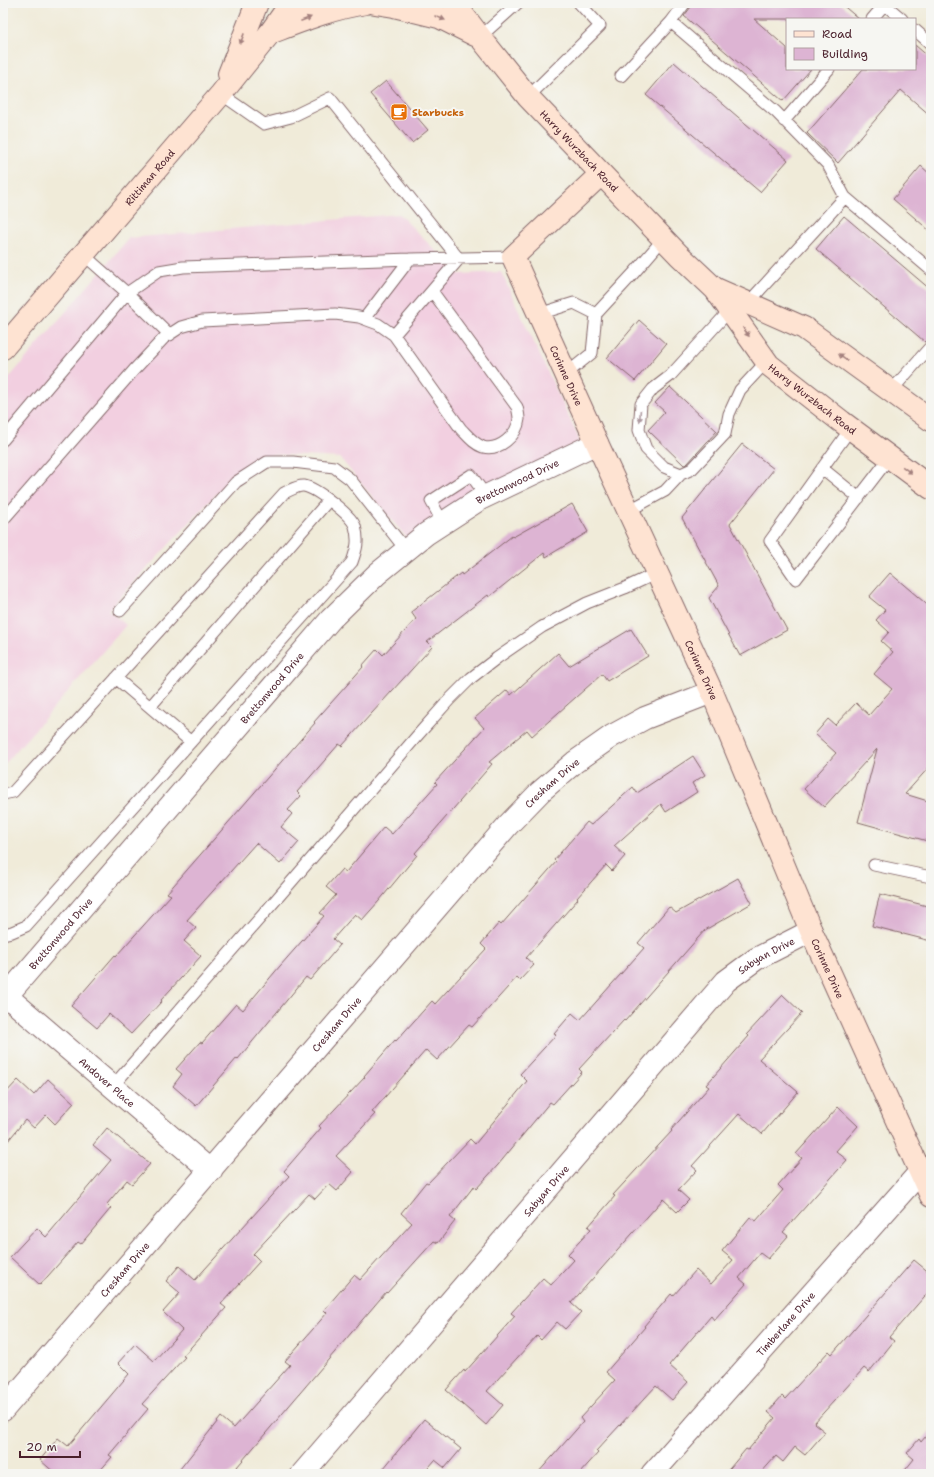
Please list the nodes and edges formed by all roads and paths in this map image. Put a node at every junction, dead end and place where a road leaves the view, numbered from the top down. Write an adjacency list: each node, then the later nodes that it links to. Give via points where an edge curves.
1 (257, 3): 19 (main road, one-way to 19)
2 (291, 3): 14 (main road, Rittiman Road)
3 (366, 3): 14 (main road, one-way to 3, via 324,12)
4 (375, 3): 15 (main road, one-way to 15, via 438,17)
5 (454, 3): 15 (main road, Harry Wurzbach Road)
6 (518, 3): 15 (lane)
7 (579, 3): 20 (lane, via 600,26)
8 (685, 3): 12 (lane)
9 (884, 4): 10 (lane); 11 (lane)
10 (873, 18)
11 (901, 18)
12 (671, 22): 18 (lane); 21 (lane)
13 (916, 31): 16 (lane)
14 (270, 33): 19 (main road, Rittiman Road)
15 (480, 37): 20 (main road, Harry Wurzbach Road)
16 (931, 44)
17 (827, 70): 21 (lane)
18 (621, 76)
19 (221, 94): 25 (main road, Rittiman Road); 27 (lane, via 264,124 291,117 330,98)
20 (528, 97): 22 (main road, Harry Wurzbach Road)
21 (784, 120): 23 (lane, via 828,164)
22 (601, 174): 24 (main road, Harry Wurzbach Road); 26 (main road)
23 (845, 197): 29 (lane); 32 (lane)
24 (664, 238): 32 (main road, Harry Wurzbach Road, via 715,289); 34 (lane)
25 (84, 255): 31 (lane); 39 (main road, Rittiman Road)
26 (513, 257): 27 (lane); 33 (main road, Corinne Drive)
27 (459, 258): 28 (lane); 30 (lane)
28 (410, 259): 31 (lane, via 183,267 159,271); 35 (lane)
29 (931, 270)
30 (432, 290): 37 (lane); 37 (lane, via 517,407 519,419 516,430 505,443 484,447 473,442)
31 (127, 294): 36 (lane); 45 (lane)
32 (739, 307): 40 (main road, Harry Wurzbach Road, one-way to 40); 42 (main road, Harry Wurzbach Road, one-way to 32, via 804,328); 49 (lane, one-way to 49, via 670,376 653,388 641,404 639,430 646,449 664,467)
33 (539, 314): 34 (lane, via 574,303); 41 (main road, Corinne Drive)
34 (596, 314): 41 (lane, via 592,353)
35 (364, 319): 36 (lane, via 335,314 202,320 181,327); 37 (lane, via 378,324)
36 (170, 335): 54 (lane, via 164,338 134,370)
37 (394, 335)
38 (931, 346): 42 (lane)
39 (3, 348)
40 (766, 362): 44 (main road, Harry Wurzbach Road); 49 (lane, via 740,390 729,414 725,434 692,469)
41 (566, 374): 46 (main road, Corinne Drive)
42 (891, 391): 43 (main road, Harry Wurzbach Road)
43 (931, 420)
44 (851, 428): 47 (main road, Harry Wurzbach Road); 48 (lane)
45 (3, 440)
46 (597, 443): 53 (main road, Corinne Drive); 55 (street, Brettonwood Drive, via 486,496 426,534)
47 (890, 458): 50 (main road, Harry Wurzbach Road, one-way to 50); 51 (lane)
48 (822, 468): 51 (lane); 51 (lane, via 770,541 796,579)
49 (681, 474): 53 (lane, via 665,491)
50 (931, 488)
51 (859, 498)
52 (329, 500): 58 (lane, via 303,486 284,493); 60 (lane); 61 (lane, via 354,524 358,544 352,562)
53 (628, 511): 56 (main road, Corinne Drive)
54 (3, 520)
55 (406, 550): 57 (lane, via 350,479 334,467 267,462 236,482); 67 (street, Brettonwood Drive, via 331,619)
56 (657, 573): 59 (main road, Corinne Drive); 68 (lane, via 587,603 542,627 471,678 417,736)
57 (120, 611)
58 (116, 678): 60 (lane); 62 (lane, via 13,792)
59 (712, 692): 65 (main road, Corinne Drive); 69 (street, Cresham Drive, via 645,718 612,736 574,762 540,792 508,825)
60 (150, 707): 61 (lane)
61 (191, 742): 66 (lane, via 26,926)
62 (3, 794)
63 (874, 865): 64 (lane)
64 (931, 877)
65 (811, 931): 70 (main road, Corinne Drive); 72 (street, Sabyan Drive, via 756,959 726,981)
66 (3, 934)
67 (4, 996): 68 (street, Andover Place)
68 (112, 1087): 69 (street, Andover Place)
69 (210, 1171): 71 (street, Cresham Drive)
70 (927, 1184): 73 (street, Timberlane Drive)
71 (3, 1410)
72 (302, 1474)
73 (652, 1474)

